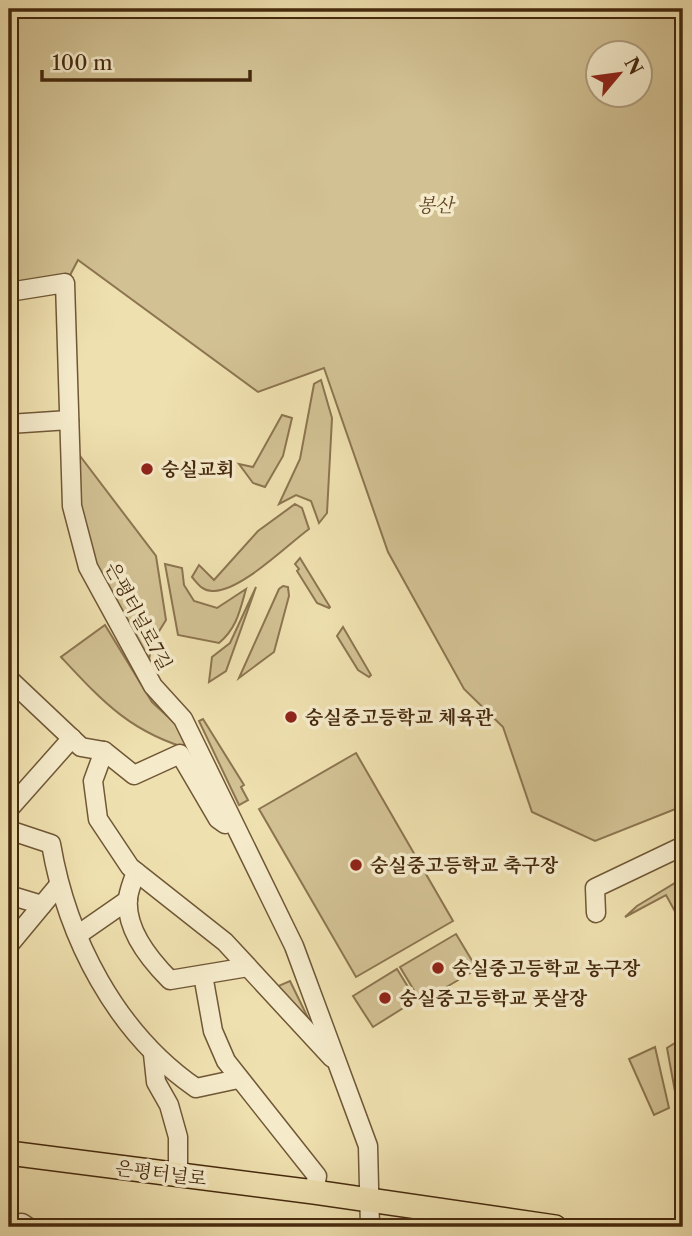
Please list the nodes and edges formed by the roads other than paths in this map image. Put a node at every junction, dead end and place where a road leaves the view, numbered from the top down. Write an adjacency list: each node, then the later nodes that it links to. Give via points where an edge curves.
1 (9, 292): 2 (street, 은평터널로7길, via 65,283)
2 (69, 420): 3 (street); 9 (street, 은평터널로7길, via 72,506 88,567 153,686 183,719)
3 (9, 424)
4 (9, 679): 5 (street)
5 (72, 738): 6 (street, via 81,747); 7 (street)
6 (104, 751): 9 (street, via 134,775 180,754 218,818); 11 (street, 은평터널로7길, via 93,781 98,820)
7 (10, 805)
8 (9, 830): 12 (street, via 51,844)
9 (236, 831): 22 (street, 은평터널로7길, via 294,946)
10 (683, 846): 16 (street, via 595,888)
11 (135, 872): 14 (street); 19 (street, 은평터널로7길, via 225,942)
12 (58, 886): 15 (street); 17 (street)
13 (9, 895): 15 (street)
14 (128, 900): 17 (street); 20 (street, via 134,931 161,971 170,980)
15 (42, 905): 18 (street)
16 (596, 913)
17 (79, 934): 21 (street, via 103,988)
18 (9, 945)
19 (248, 967): 20 (street); 22 (street, 은평터널로7길)
20 (203, 975): 23 (street, via 214,1031)
21 (153, 1054): 23 (street, via 197,1088); 25 (street, via 156,1082 169,1105 178,1137)
22 (339, 1065): 27 (street, 은평터널로7길, via 368,1146)
23 (238, 1079): 26 (street, via 317,1176)
24 (9, 1153): 25 (main road, 은평터널로)
25 (178, 1175): 26 (main road, 은평터널로)
26 (314, 1192): 27 (main road, 은평터널로)
27 (368, 1200): 30 (street, 은평터널로7길); 31 (main road, 은평터널로)
28 (9, 1225): 29 (street)
29 (28, 1227)
30 (370, 1227)
31 (555, 1227)

